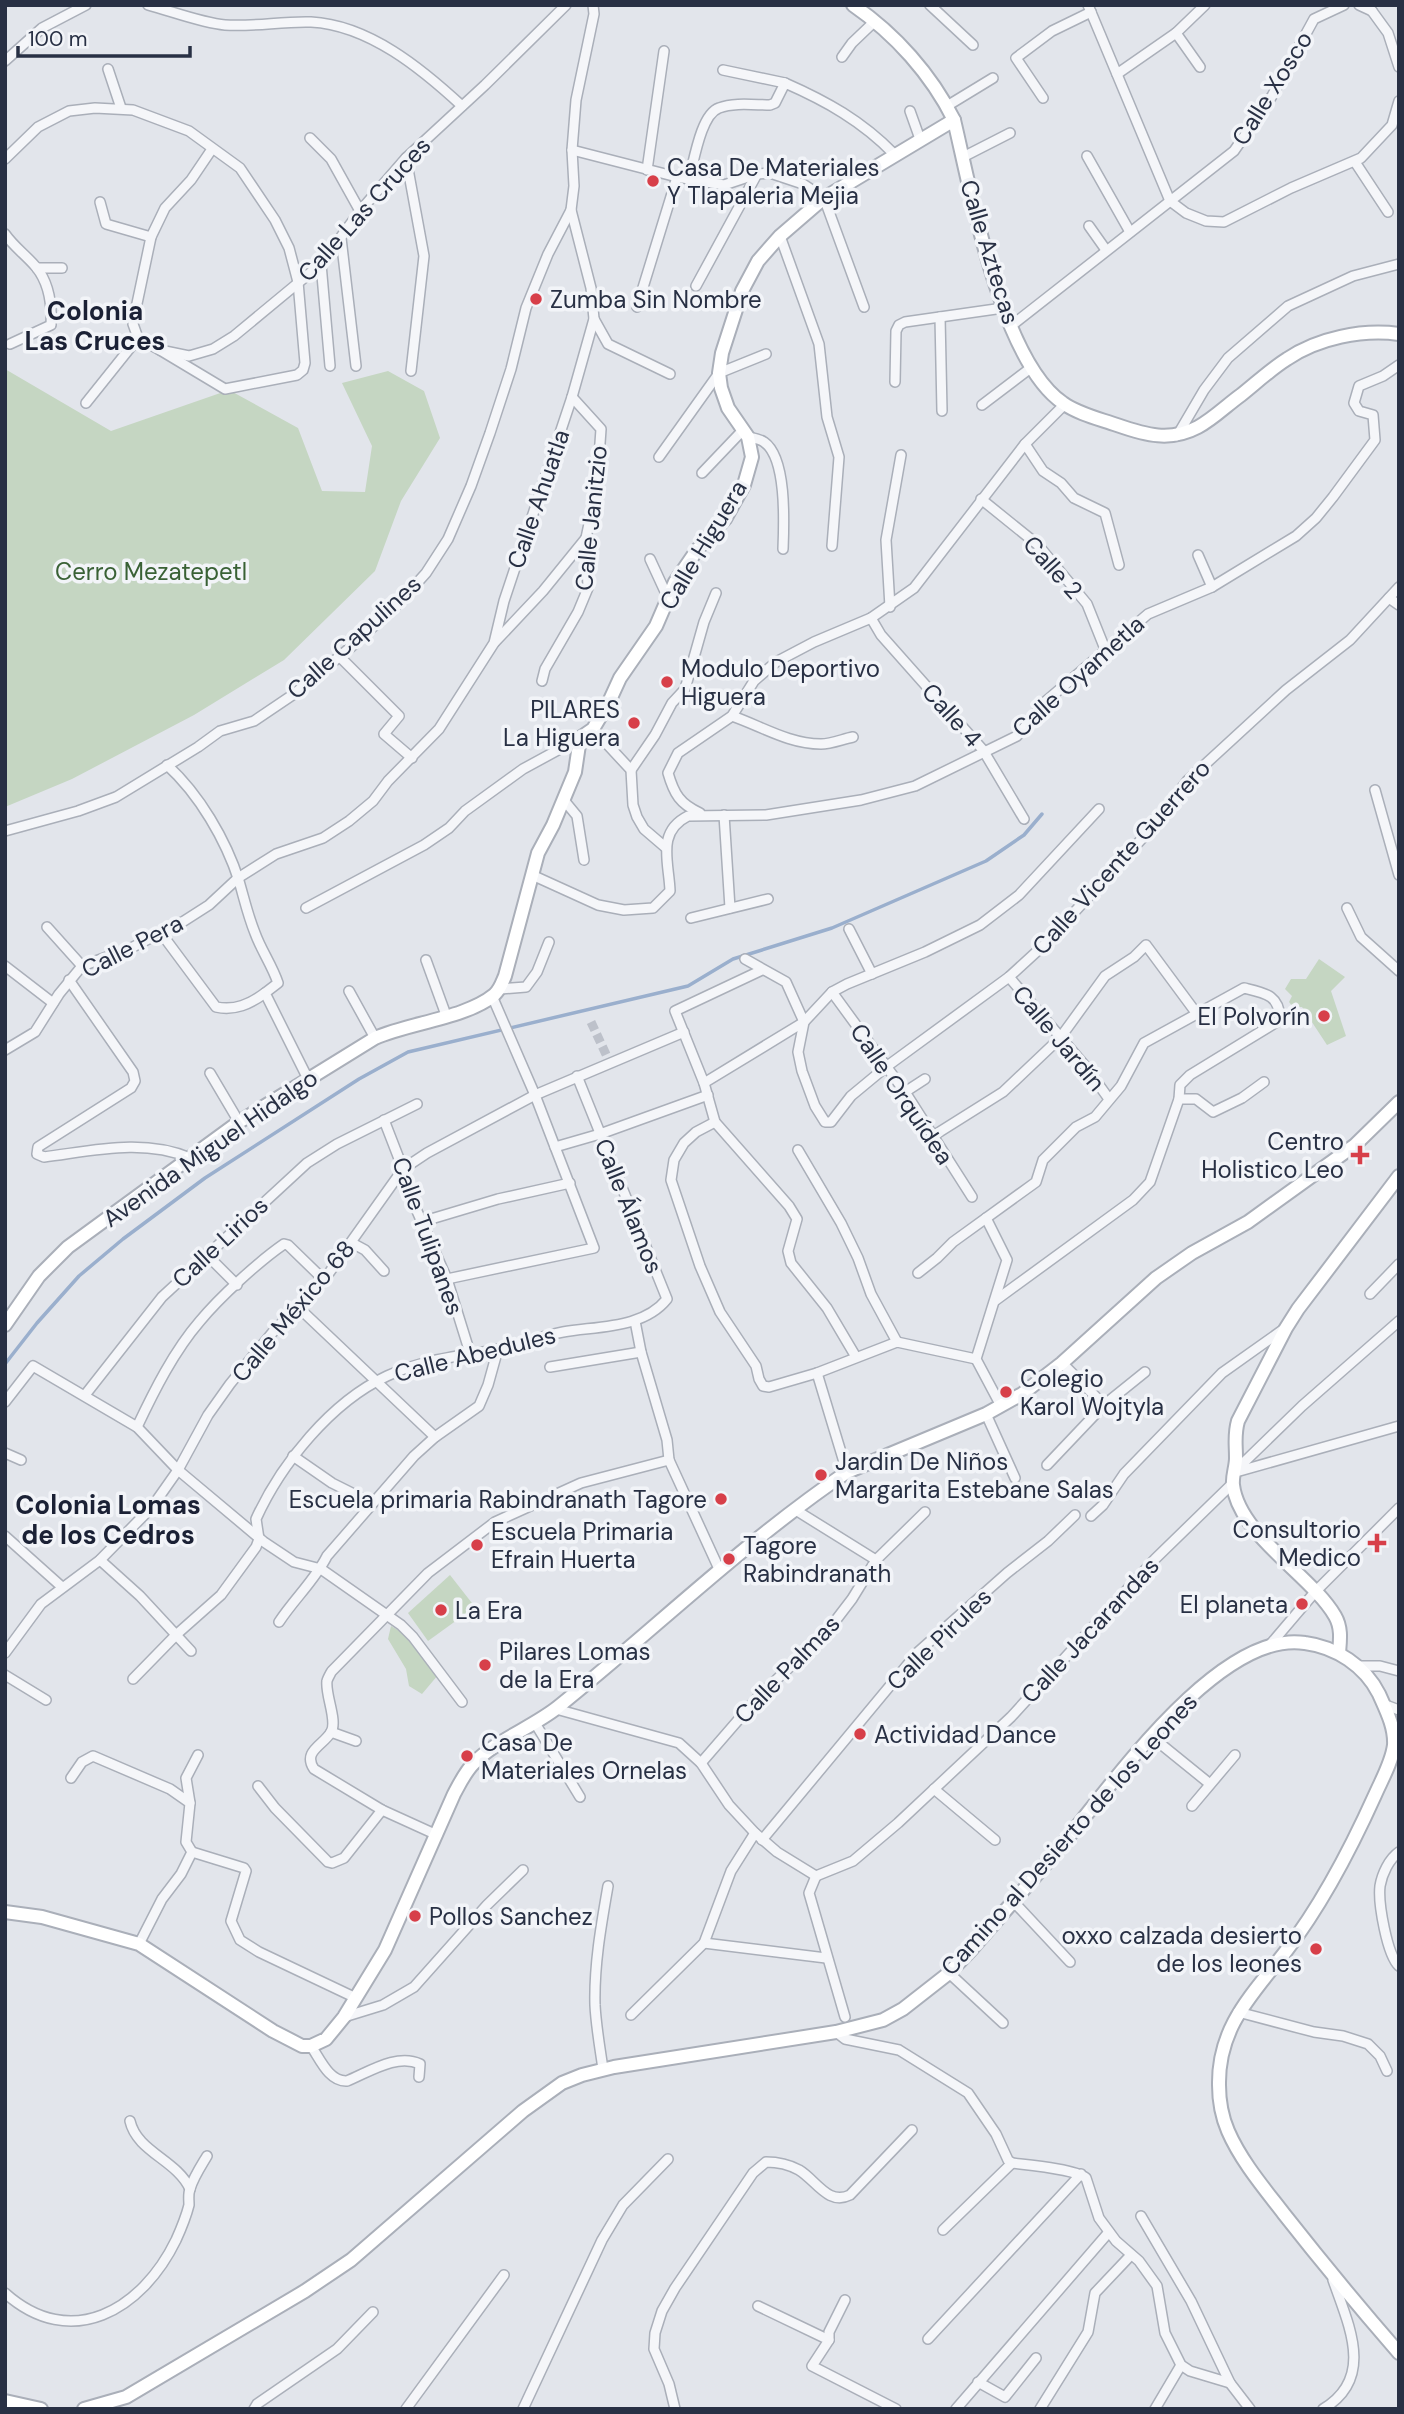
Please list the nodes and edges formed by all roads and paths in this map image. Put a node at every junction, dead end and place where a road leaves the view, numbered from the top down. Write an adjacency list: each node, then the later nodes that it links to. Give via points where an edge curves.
1 (86, 5): 17 (street, via 42,29)
2 (148, 5): 27 (street, via 222,25 312,22 343,29 400,55)
3 (566, 5): 27 (street, Calle Las Cruces)
4 (593, 5): 37 (street, Calle Ahuatla)
5 (853, 5): 12 (street, Calle Aztecas)
6 (930, 5): 14 (street)
7 (1205, 5): 13 (street)
8 (1344, 5): 49 (street, Calle Xosco, via 1314,19 1272,96 1234,151)
9 (1359, 5): 10 (street)
10 (1374, 8): 19 (street)
11 (1089, 9): 22 (street); 25 (street, via 1016,58)
12 (875, 21): 16 (street); 28 (street, Calle Aztecas, via 919,67)
13 (1176, 33): 18 (street); 22 (street)
14 (973, 45)
15 (664, 51): 44 (street)
16 (842, 57)
17 (5, 61)
18 (1200, 67)
19 (1399, 67)
20 (108, 69): 29 (street)
21 (723, 70): 24 (street)
22 (1117, 74): 49 (street)
23 (993, 78): 28 (street)
24 (785, 83): 38 (street, via 861,123); 47 (street, via 775,103 720,107 711,113)
25 (1043, 98)
26 (1399, 101): 32 (street)
27 (462, 106): 41 (street, Calle Las Cruces)
28 (947, 106): 31 (street, Calle Aztecas)
29 (121, 108): 36 (street, via 189,131); 42 (street, via 69,111 38,128)
30 (910, 111): 35 (street)
31 (954, 120): 35 (street); 40 (street, Calle Aztecas)
32 (1396, 127): 43 (street)
33 (1010, 133): 40 (street)
34 (310, 138): 52 (street, via 331,159)
35 (920, 139): 38 (street)
36 (212, 149): 58 (street, via 165,208); 65 (street, via 240,167 258,192 289,248)
37 (572, 149): 44 (street); 51 (street, Calle Ahuatla)
38 (894, 155): 48 (street)
39 (1087, 156): 55 (street)
40 (963, 157): 69 (street, Calle Aztecas)
41 (406, 158): 52 (street, Calle Las Cruces); 82 (street, via 424,256)
42 (5, 159)
43 (1355, 162): 49 (street, via 1224,222 1206,221); 53 (street)
44 (647, 170): 46 (street)
45 (757, 174): 47 (street, via 724,185); 48 (street, via 787,177); 66 (street)
46 (677, 177): 47 (street); 67 (street)
47 (690, 179)
48 (824, 198): 57 (street); 68 (street)
49 (1170, 201): 55 (street, Calle Xosco)
50 (100, 202): 58 (street, via 106,224)
51 (571, 210): 71 (street, Calle Ahuatla); 114 (street, Calle Capulines, via 535,286 490,433 448,539 417,582)
52 (360, 211): 59 (street, Calle Las Cruces)
53 (1388, 212)
54 (1089, 226): 60 (street)
55 (1130, 232): 60 (street, Calle Xosco)
56 (5, 234): 63 (street)
57 (780, 236): 84 (street, via 758,261 742,291); 99 (street, via 819,344 827,417 839,457)
58 (151, 237): 74 (street, via 135,313)
59 (341, 238): 61 (street, Calle Las Cruces); 80 (street)
60 (1106, 250): 72 (street, Calle Xosco)
61 (321, 264): 65 (street, Calle Las Cruces); 79 (street)
62 (1399, 264): 92 (street, via 1353,276 1289,306 1228,358)
63 (37, 268): 64 (street); 75 (street, via 52,299 51,326)
64 (62, 268)
65 (298, 282): 76 (street, Calle Las Cruces, via 213,349 189,356); 76 (street, via 305,363 297,375 225,389)
66 (696, 286)
67 (637, 307)
68 (864, 307)
69 (1003, 308): 70 (street); 72 (street, Calle Aztecas)
70 (940, 317): 85 (street, via 899,325); 90 (street)
71 (594, 319): 83 (street, via 608,344); 86 (street, Calle Ahuatla)
72 (1011, 326): 81 (street, Calle Aztecas)
73 (1399, 334): 92 (street, via 1357,332 1288,358 1199,426)
74 (138, 338): 76 (street, Calle Las Cruces); 87 (street)
75 (10, 345)
76 (160, 350)
77 (766, 354): 84 (street)
78 (1399, 365): 104 (street, Calle Oyametla, via 1359,387 1354,403 1359,411 1374,415 1375,440 1316,518 1275,550)
79 (330, 366)
80 (356, 366)
81 (1032, 367): 88 (street); 89 (street, Calle Aztecas)
82 (411, 371)
83 (670, 373)
84 (719, 373): 91 (street, via 728,408); 95 (street)
85 (895, 382)
86 (572, 397): 98 (street, Calle Janitzio, via 601,429 597,486); 112 (street, Calle Ahuatla)
87 (86, 403)
88 (982, 405)
89 (1064, 405): 92 (street, Calle Aztecas, via 1147,435); 93 (street)
90 (942, 411)
91 (746, 433): 96 (street); 100 (street, via 771,449 778,468 785,503); 107 (street, Calle Higuera, via 752,457 744,485)
92 (1177, 436)
93 (1025, 444): 97 (street); 103 (street, via 1043,471 1074,498 1105,513)
94 (901, 455): 110 (street, via 886,540)
95 (659, 457)
96 (702, 473)
97 (981, 499): 110 (street, via 914,588); 113 (street, Calle 2, via 1038,545 1087,604)
98 (586, 538): 112 (street); 115 (street, Calle Janitzio, via 588,588)
99 (832, 546)
100 (783, 549)
101 (1198, 555): 104 (street)
102 (650, 558): 107 (street)
103 (1119, 565)
104 (1212, 587): 113 (street, Calle Oyametla, via 1148,614)
105 (1399, 587): 108 (street, Calle Vicente Guerrero)
106 (716, 593): 123 (street, via 685,689)
107 (668, 598): 117 (street, Calle Higuera)
108 (1389, 598): 109 (street); 152 (street, Calle Vicente Guerrero, via 1350,640 1286,690 1187,781 1150,830)
109 (1399, 605)
110 (890, 607): 111 (street)
111 (871, 618): 116 (street, via 775,662 754,681); 120 (street, Calle 4)
112 (494, 643): 121 (street, Calle Ahuatla, via 439,729)
113 (1105, 649): 120 (street, Calle Oyametla, via 1046,701 1017,736)
114 (339, 656): 121 (street, via 398,716 384,734); 122 (street, Calle Capulines, via 254,721 220,731)
115 (542, 681)
116 (732, 716): 118 (street, via 800,741 821,744); 127 (street, via 678,753 668,774 681,804)
117 (593, 729): 119 (street, Calle Higuera); 123 (street)
118 (853, 737)
119 (580, 738): 125 (street, via 575,772); 137 (street, via 523,769 424,845)
120 (983, 750): 128 (street, Calle Oyametla, via 915,786 874,797 766,815); 129 (street, Calle 4)
121 (412, 758): 135 (street, Calle Ahuatla, via 349,821 323,838 276,854)
122 (167, 765): 130 (street, Calle Capulines, via 116,797); 135 (street, via 197,799)
123 (631, 771): 131 (street, via 637,817)
124 (1375, 790): 134 (street)
125 (564, 799): 132 (street, via 577,816); 133 (street)
126 (1099, 809): 151 (street, via 1019,895 980,925)
127 (705, 815): 128 (street, Calle Oyametla); 131 (street, Calle Oyametla, via 677,821)
128 (724, 815): 138 (street)
129 (1024, 818)
130 (5, 831)
131 (665, 848): 133 (street, via 670,891 653,908 624,910 598,905)
132 (584, 860)
133 (532, 875): 157 (street, via 505,976)
134 (1399, 875)
135 (238, 878): 143 (street, Calle Pera, via 209,905); 156 (street, via 256,937 278,983)
136 (768, 899): 138 (street)
137 (306, 908)
138 (730, 908): 140 (street)
139 (1347, 908): 150 (street, via 1361,937)
140 (691, 918)
141 (47, 927): 148 (street)
142 (849, 929): 151 (street)
143 (161, 933): 148 (street, Calle Pera); 156 (street, via 216,1007 229,1009)
144 (549, 942): 157 (street, via 526,987)
145 (745, 959): 149 (street)
146 (426, 960): 160 (street)
147 (5, 966): 158 (street)
148 (82, 966): 153 (street, Calle Pera)
149 (762, 970): 161 (street, via 786,982); 162 (street, via 675,1011)
150 (1399, 971)
151 (872, 974): 155 (street)
152 (1009, 977): 164 (street, Calle Jardín); 166 (street, Calle Vicente Guerrero)
153 (69, 980): 158 (street, Calle Pera); 187 (street, via 135,1081 131,1088 38,1147 37,1154 145,1147)
154 (349, 990): 163 (street)
155 (832, 992): 161 (street); 166 (street, Calle Orquídea)
156 (265, 993): 169 (street)
157 (496, 993): 160 (street); 174 (street)
158 (54, 1003): 165 (street, Calle Pera, via 34,1032)
159 (1197, 1014): 164 (street, via 1146,945 1105,976); 176 (street, via 1144,1043); 177 (street, via 1244,988 1273,998 1280,1020 1190,1074 1180,1085)
160 (446, 1015): 163 (street, Avenida Miguel Hidalgo)
161 (804, 1022): 166 (street, Calle Vicente Guerrero, via 798,1052 815,1106 825,1122 831,1122 851,1096); 172 (street)
162 (684, 1032): 168 (street, Calle México 68); 172 (street)
163 (375, 1038): 169 (street, Avenida Miguel Hidalgo)
164 (1060, 1038): 176 (street, Calle Jardín); 184 (street, via 1003,1092)
165 (5, 1050)
166 (886, 1067): 173 (street, Calle Orquídea)
167 (210, 1073): 181 (street)
168 (577, 1076): 174 (street, Calle México 68); 183 (street, Calle Álamos)
169 (308, 1079): 181 (street, Avenida Miguel Hidalgo)
170 (925, 1079): 173 (street)
171 (1264, 1082): 177 (street, via 1213,1112 1196,1099)
172 (704, 1083): 175 (street)
173 (905, 1091): 184 (street, Calle Orquídea)
174 (535, 1095): 185 (street); 188 (street, Calle México 68)
175 (708, 1095): 182 (street); 183 (street)
176 (1109, 1099): 192 (street, via 1043,1160 1036,1182)
177 (1179, 1099): 203 (street, via 1150,1182 1133,1200)
178 (1399, 1102): 215 (street, via 1355,1145 1248,1222 1156,1278)
179 (417, 1104): 180 (street, Calle Lirios)
180 (384, 1120): 188 (street, Calle Tulipanes); 195 (street, Calle Lirios, via 307,1163)
181 (239, 1122): 187 (street, Avenida Miguel Hidalgo)
182 (715, 1122): 213 (street, via 797,1219 789,1251 791,1263 827,1308); 218 (street, via 684,1143 674,1160 671,1180 700,1266 720,1312 764,1386)
183 (600, 1134): 185 (street); 205 (street, Calle Álamos, via 667,1298)
184 (933, 1136): 191 (street, Calle Orquídea)
185 (555, 1147): 190 (street)
186 (798, 1150): 209 (street, via 841,1223)
187 (190, 1158): 207 (street, Avenida Miguel Hidalgo, via 51,1262)
188 (403, 1169): 193 (street, Calle Tulipanes); 194 (street, Calle México 68)
189 (1399, 1176): 208 (street)
190 (570, 1183): 193 (street); 199 (street, via 594,1248)
191 (972, 1197)
192 (986, 1218): 198 (street); 203 (street, via 1007,1260)
193 (421, 1222): 199 (street, Calle Tulipanes)
194 (352, 1243): 197 (street); 200 (street, Calle México 68)
195 (206, 1254): 201 (street); 220 (street, Calle Lirios, via 162,1297)
196 (1399, 1264): 202 (street)
197 (384, 1271)
198 (918, 1273)
199 (447, 1279): 212 (street, Calle Tulipanes)
200 (324, 1280): 201 (street, via 284,1244); 204 (street, Calle México 68)
201 (237, 1285): 226 (street, via 201,1320 180,1349)
202 (1370, 1294)
203 (996, 1300): 214 (street)
204 (299, 1308): 219 (street); 233 (street, Calle México 68, via 230,1384)
205 (635, 1321): 210 (street, Calle Abedules, via 562,1332); 211 (street)
206 (1399, 1321): 236 (street, Calle Jacarandas, via 1302,1406)
207 (5, 1325)
208 (1286, 1328): 236 (street, via 1238,1420); 242 (street, via 1222,1373 1124,1474)
209 (897, 1342): 213 (street); 214 (street)
210 (498, 1349): 212 (street, Calle Abedules); 227 (street, via 479,1406)
211 (641, 1352): 216 (street); 231 (street)
212 (470, 1353): 219 (street, Calle Abedules, via 441,1358)
213 (856, 1357): 218 (street)
214 (976, 1359): 223 (street)
215 (1062, 1363): 222 (street); 223 (street)
216 (550, 1367)
217 (1144, 1372): 222 (street)
218 (817, 1373): 234 (street)
219 (375, 1382): 227 (street); 229 (street, Calle Abedules, via 330,1415)
220 (85, 1395): 221 (street, via 33,1366); 226 (street)
221 (5, 1402)
222 (1104, 1405): 232 (street)
223 (1001, 1406): 224 (street)
224 (986, 1414): 234 (street); 235 (street)
225 (1399, 1426): 236 (street)
226 (137, 1427): 233 (street)
227 (435, 1437): 237 (street)
228 (5, 1453): 230 (street)
229 (293, 1456): 237 (street); 244 (street, Calle Abedules, via 256,1519)
230 (21, 1460)
231 (669, 1460): 248 (street); 251 (street, via 581,1483 495,1522 428,1573)
232 (1047, 1465)
233 (178, 1470): 244 (street); 245 (street, Calle México 68, via 152,1507)
234 (847, 1472): 239 (street)
235 (1015, 1478)
236 (1233, 1478): 250 (street, via 1245,1514 1260,1535); 277 (street, Calle Jacarandas, via 1011,1717)
237 (372, 1503): 247 (street)
238 (1399, 1508): 250 (street)
239 (794, 1509): 246 (street); 248 (street)
240 (925, 1512): 246 (street, Calle Palmas)
241 (1075, 1515): 283 (street, Calle Pirules, via 918,1652)
242 (1091, 1516)
243 (5, 1536): 249 (street)
244 (259, 1539): 247 (street, via 294,1562); 253 (street, Calle Abedules, via 221,1595)
245 (100, 1560): 249 (street, Calle México 68); 253 (street)
246 (876, 1560): 273 (street, Calle Palmas, via 826,1633 759,1696)
247 (321, 1569): 251 (street); 252 (street)
248 (720, 1571): 265 (street)
249 (62, 1587): 256 (street, Calle México 68, via 41,1604)
250 (1315, 1592): 254 (street); 257 (street, via 1335,1616)
251 (387, 1616): 263 (street, via 414,1637); 268 (street, via 327,1681)
252 (279, 1622)
253 (177, 1634): 255 (street); 261 (street, Calle Abedules)
254 (1269, 1646): 257 (street, Camino al Desierto de los Leones, via 1306,1643); 269 (street, Camino al Desierto de los Leones, via 1198,1688)
255 (191, 1651)
256 (5, 1653)
257 (1339, 1653): 258 (street, Camino al Desierto de los Leones)
258 (1357, 1666): 259 (street); 264 (street, Camino al Desierto de los Leones)
259 (1399, 1671)
260 (5, 1675): 262 (street)
261 (133, 1679)
262 (46, 1700)
263 (462, 1702)
264 (1384, 1704): 266 (street); 299 (street, Camino al Desierto de los Leones, via 1393,1731 1392,1755 1365,1817 1287,1950)
265 (556, 1709): 267 (street); 273 (street, via 680,1743)
266 (1399, 1710)
267 (535, 1723): 278 (street); 282 (street, via 470,1767)
268 (331, 1732): 270 (street); 281 (street, via 311,1756 314,1769)
269 (1152, 1737): 275 (street); 290 (street, Camino al Desierto de los Leones)
270 (356, 1741)
271 (198, 1755): 279 (street, via 186,1778)
272 (1236, 1755): 275 (street)
273 (701, 1763): 283 (street, via 729,1805)
274 (71, 1778): 279 (street, via 82,1762 93,1756 170,1789)
275 (1210, 1783): 280 (street)
276 (258, 1786): 281 (street, via 332,1863 344,1858)
277 (934, 1789): 284 (street); 288 (street, Calle Jacarandas, via 853,1861)
278 (580, 1797)
279 (191, 1803): 285 (street, via 186,1842)
280 (1192, 1807)
281 (382, 1810): 282 (street)
282 (437, 1835): 298 (street, via 390,1939)
283 (758, 1836): 288 (street); 292 (street, Calle Pirules, via 731,1871)
284 (995, 1840)
285 (192, 1852): 293 (street); 298 (street, via 246,1871 231,1920 240,1940)
286 (1399, 1852): 296 (street, via 1389,1863 1380,1888 1388,1945)
287 (523, 1870): 301 (street, via 414,1987 383,2005)
288 (816, 1876): 294 (street, via 809,1893)
289 (608, 1886): 306 (street, via 598,1945 595,2006)
290 (1013, 1901): 295 (street); 297 (street, Camino al Desierto de los Leones)
291 (5, 1912): 293 (street, via 42,1917)
292 (704, 1943): 294 (street); 300 (street)
293 (139, 1944): 305 (street, via 273,2031)
294 (826, 1958): 302 (street)
295 (1070, 1962)
296 (1399, 1966)
297 (949, 1973): 303 (street); 304 (street, Camino al Desierto de los Leones, via 895,2014)
298 (356, 1998): 301 (street)
299 (1238, 2012): 307 (street, via 1367,2044); 321 (street, Camino al Desierto de los Leones, via 1224,2050 1219,2084 1227,2130 1254,2175)
300 (631, 2015)
301 (344, 2017): 305 (street, via 326,2039)
302 (845, 2017)
303 (1003, 2024)
304 (836, 2032): 306 (street, Camino al Desierto de los Leones); 313 (street, via 845,2039 899,2050 968,2093)
305 (311, 2046): 308 (street, via 332,2077 340,2081 410,2060 420,2064)
306 (603, 2069): 336 (street, Camino al Desierto de los Leones, via 562,2083 351,2260 304,2291 126,2397)
307 (1387, 2071)
308 (419, 2077)
309 (130, 2121): 315 (street, via 133,2133 177,2169)
310 (912, 2130): 340 (street, via 844,2198 828,2195 785,2163 766,2162 753,2172 675,2288 659,2322 654,2349)
311 (207, 2155): 315 (street)
312 (668, 2159): 339 (street, via 623,2205 602,2240)
313 (1012, 2163): 314 (street); 317 (street)
314 (1081, 2174): 318 (street); 326 (street)
315 (190, 2189): 322 (street, via 176,2241 158,2273 126,2303 85,2321 47,2320)
316 (1141, 2216): 332 (street, via 1191,2301)
317 (943, 2230)
318 (1109, 2232): 319 (street); 331 (street)
319 (1131, 2255): 330 (street, via 1157,2286 1165,2333); 343 (street, via 1095,2293 1088,2332)
320 (505, 2275): 338 (street)
321 (1332, 2275): 328 (street, Camino al Desierto de los Leones); 345 (street, via 1355,2357 1352,2378 1340,2399)
322 (5, 2293)
323 (845, 2300): 327 (street, via 828,2332)
324 (758, 2306): 327 (street)
325 (373, 2312): 337 (street, via 337,2349)
326 (928, 2339)
327 (829, 2340): 341 (street, via 812,2366)
328 (1399, 2353)
329 (1036, 2358): 331 (street, via 1005,2397)
330 (1181, 2365): 332 (street); 344 (street)
331 (978, 2382): 342 (street)
332 (1230, 2383): 334 (street)
333 (5, 2401): 335 (street)
334 (1245, 2407)
335 (41, 2409)
336 (84, 2409)
337 (254, 2409)
338 (406, 2409)
339 (523, 2409)
340 (675, 2409)
341 (896, 2409)
342 (956, 2409)
343 (1040, 2409)
344 (1155, 2409)
345 (1323, 2409)

